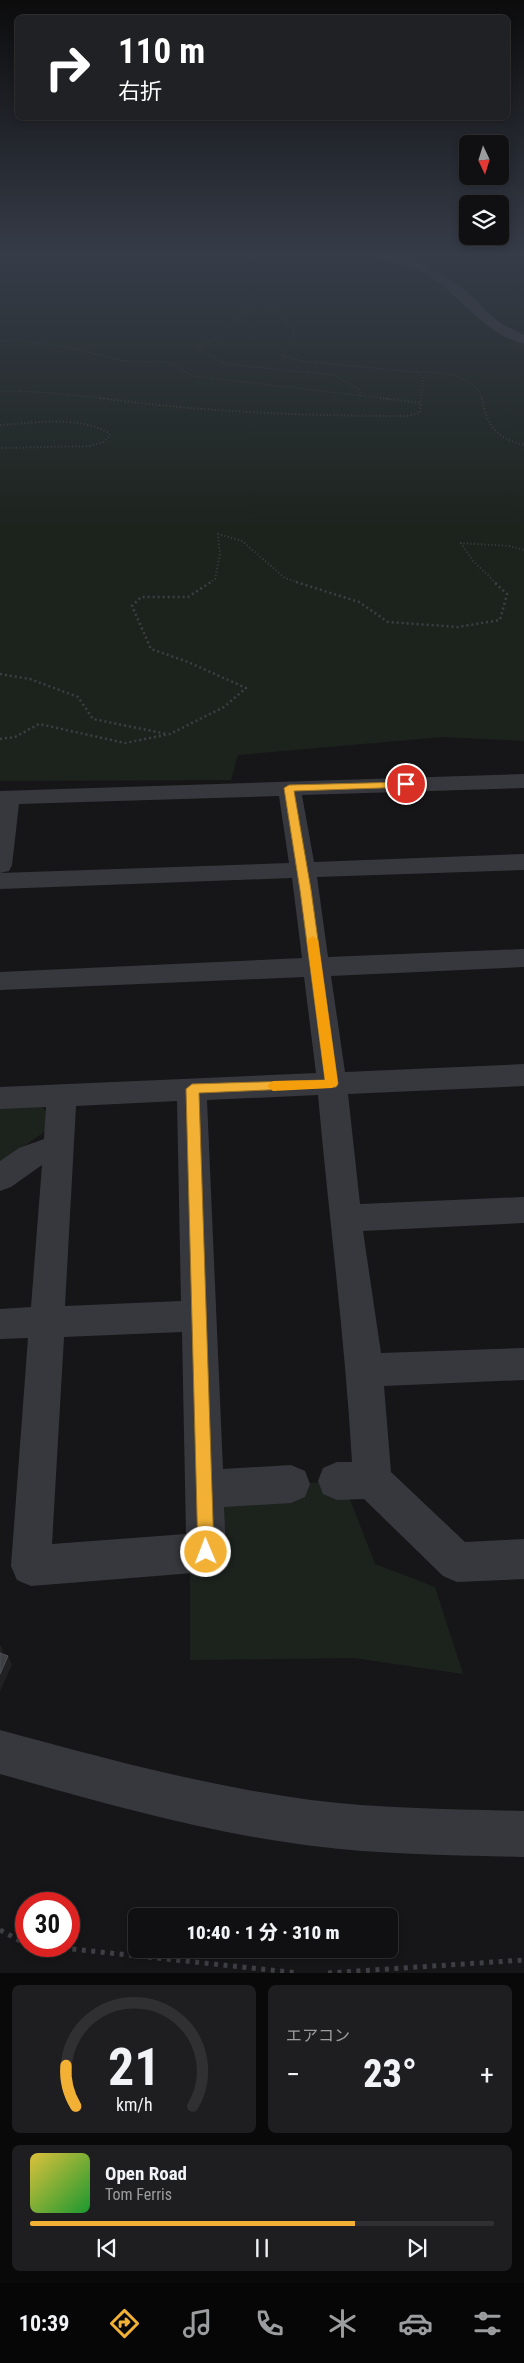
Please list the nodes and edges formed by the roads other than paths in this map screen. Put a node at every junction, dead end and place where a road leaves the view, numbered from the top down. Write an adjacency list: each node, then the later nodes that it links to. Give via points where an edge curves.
1 (524, 781): 2 (street)
2 (289, 788): 3 (street); 6 (street)
3 (4, 798): 5 (street)
4 (524, 862): 6 (street)
5 (0, 865)
6 (303, 870): 7 (street); 9 (street)
7 (0, 881)
8 (524, 958): 9 (street)
9 (317, 968): 10 (street); 12 (street)
10 (0, 981)
11 (524, 1075): 12 (street)
12 (332, 1084): 13 (street); 19 (street)
13 (192, 1089): 14 (street); 20 (street)
14 (62, 1094): 15 (street); 16 (street)
15 (0, 1098)
16 (58, 1146): 17 (street, via 30,1157); 21 (street)
17 (0, 1178)
18 (524, 1210): 19 (street)
19 (345, 1218): 24 (street)
20 (198, 1316): 21 (street); 26 (street)
21 (45, 1322): 22 (street); 26 (street, via 31,1566 206,1552)
22 (0, 1324)
23 (524, 1364): 24 (street)
24 (364, 1370): 27 (street, via 354,1480 458,1562)
25 (291, 1484): 26 (street)
26 (205, 1489)
27 (524, 1559)
28 (0, 1752): 29 (street, via 127,1786 288,1819 358,1828)
29 (524, 1834)

